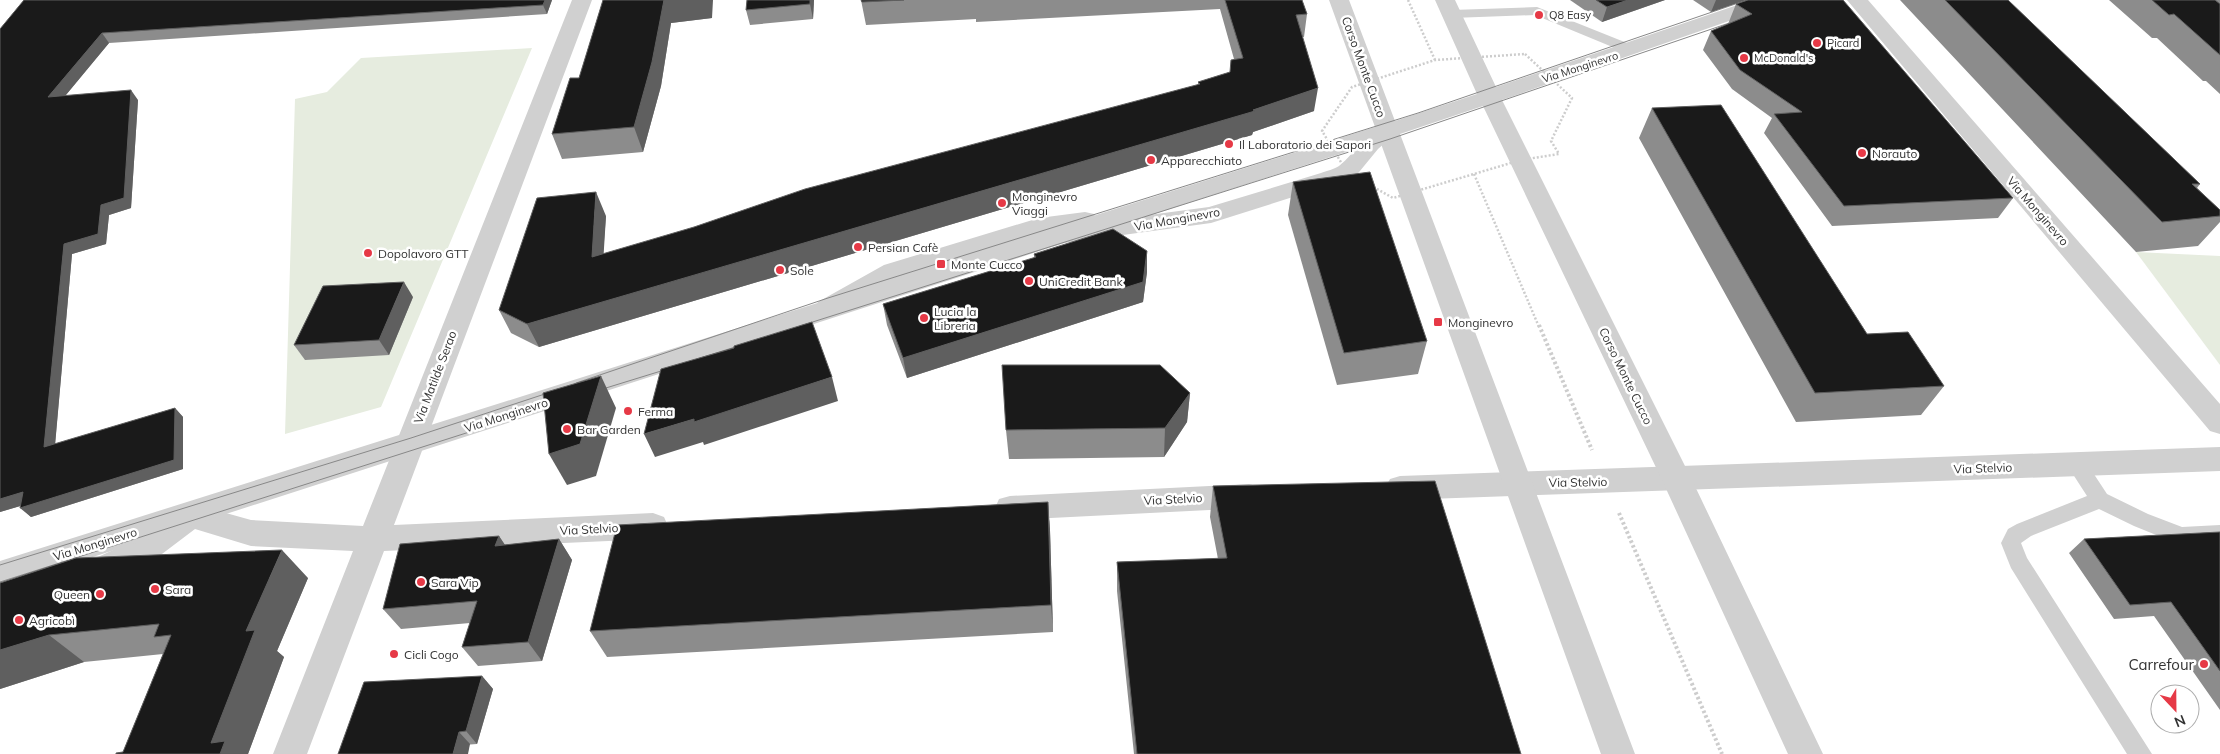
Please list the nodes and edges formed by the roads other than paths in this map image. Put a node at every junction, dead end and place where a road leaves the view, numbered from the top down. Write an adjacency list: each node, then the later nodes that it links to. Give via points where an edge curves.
1 (582, 0): 13 (street, Via Matilde Serao)
2 (1339, 0): 8 (street, Corso Monte Cucco)
3 (1771, 0): 6 (street, Via Monginevro)
4 (1857, 0): 12 (street, Via Monginevro)
5 (1448, 7): 6 (lane, via 1537,11); 7 (street, Corso Monte Cucco)
6 (1632, 50): 7 (street, Via Monginevro)
7 (1490, 97): 8 (street, Via Monginevro); 16 (street, Corso Monte Cucco)
8 (1387, 131): 9 (street, Via Monginevro); 10 (street, Via Monginevro, via 1370,144 1347,172 1211,215); 17 (street, Corso Monte Cucco)
9 (1140, 210): 10 (street, Via Monginevro); 11 (street, Via Monginevro, via 1038,226 892,271)
10 (1064, 235): 11 (street, Via Monginevro)
11 (821, 313): 13 (street, Via Monginevro)
12 (2220, 423)
13 (408, 446): 22 (street, Via Monginevro); 25 (street, Via Matilde Serao)
14 (2220, 459): 15 (street, Via Stelvio)
15 (2077, 465): 16 (street, Via Stelvio); 20 (lane)
16 (1677, 480): 17 (street, Via Stelvio); 29 (street, Corso Monte Cucco)
17 (1518, 483): 18 (street, Via Stelvio); 28 (street, Corso Monte Cucco)
18 (1376, 489)
19 (1278, 494): 21 (street, Via Stelvio)
20 (2100, 500): 24 (lane, via 2181,536); 30 (lane, via 2024,530 2015,535 2011,544 2018,562)
21 (980, 509)
22 (190, 514): 25 (street, Via Stelvio, via 251,533); 26 (street, Via Monginevro, via 152,544 112,567)
23 (683, 524): 25 (street, Via Stelvio)
24 (2220, 534)
25 (373, 539): 27 (street, Via Matilde Serao)
26 (9, 586)
27 (290, 754)
28 (1618, 754)
29 (1806, 754)
30 (2140, 754)

